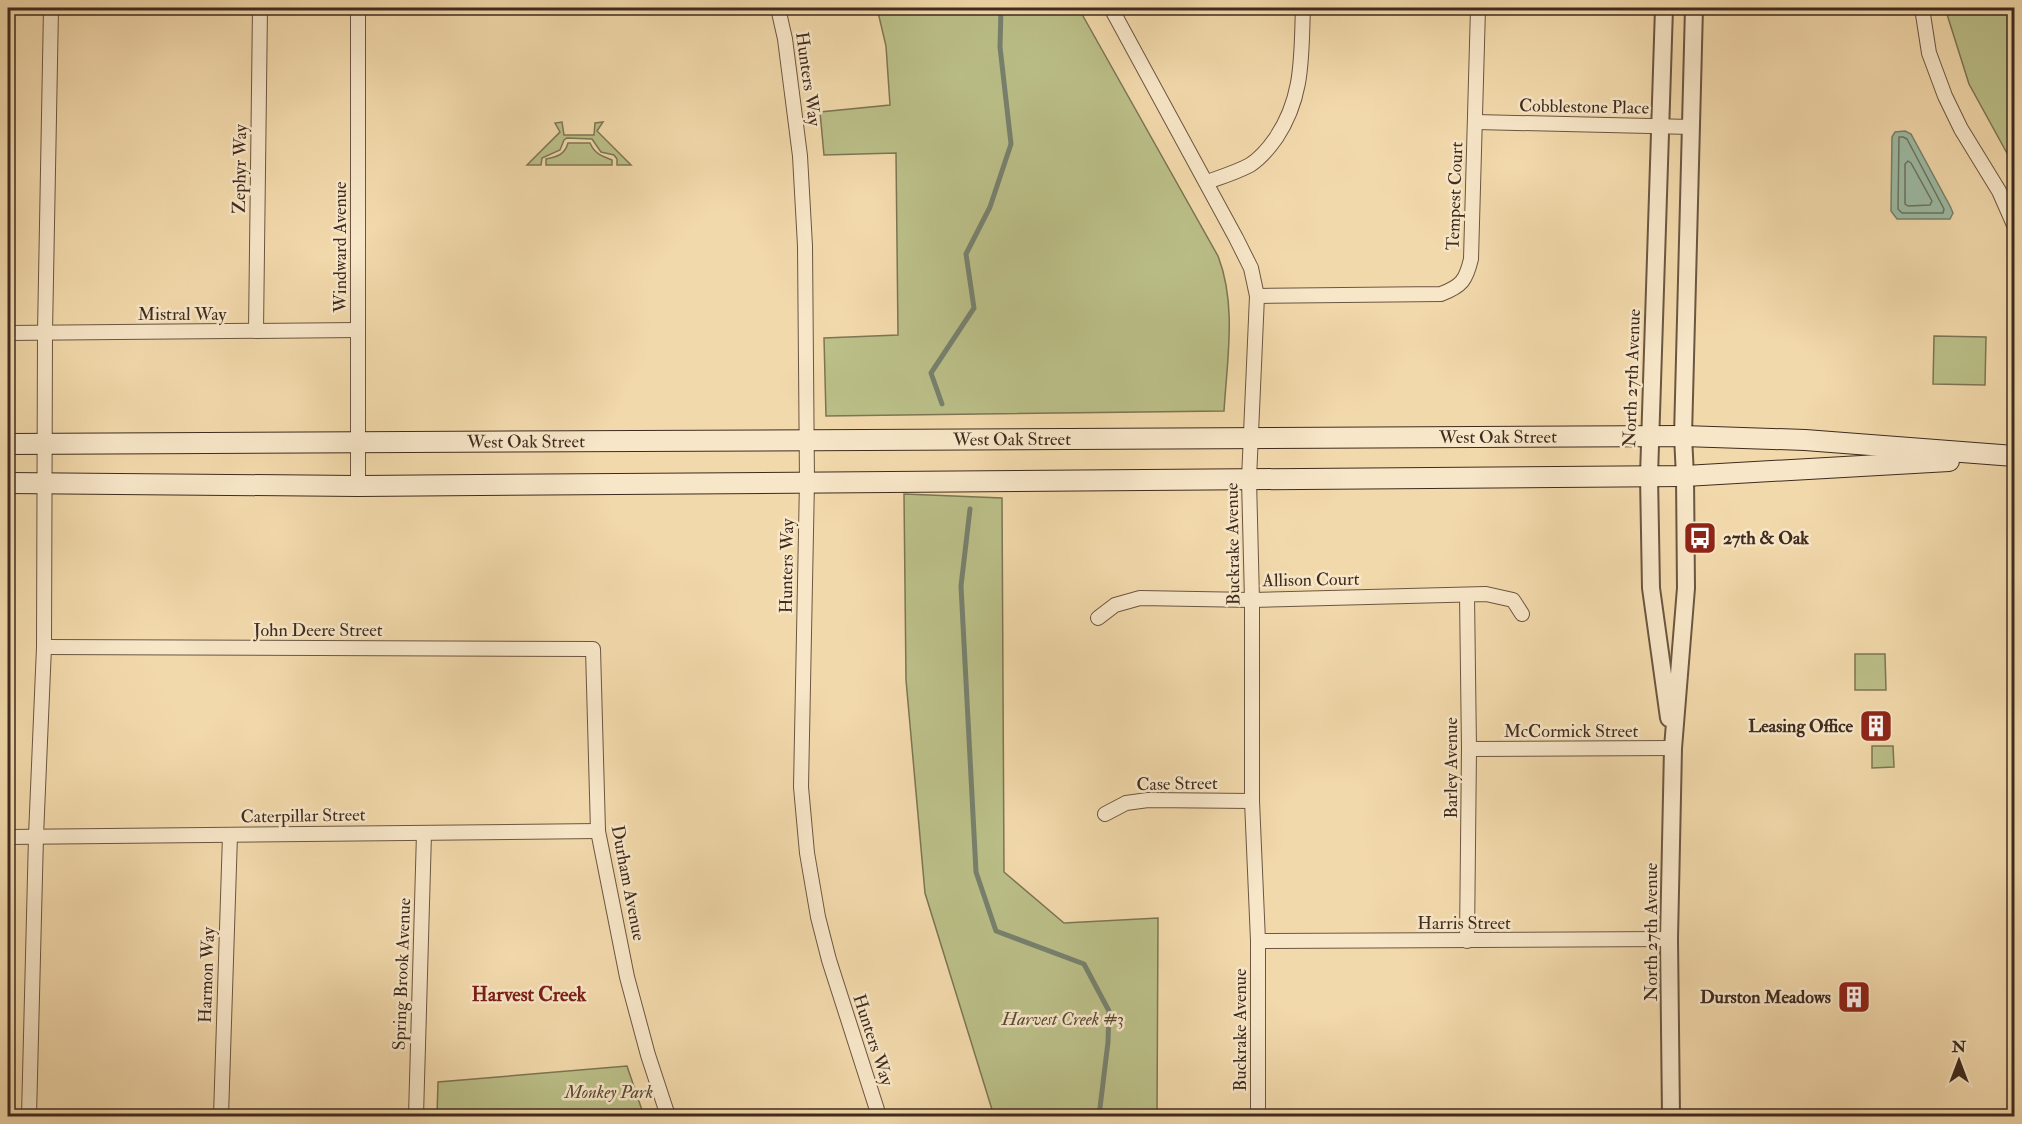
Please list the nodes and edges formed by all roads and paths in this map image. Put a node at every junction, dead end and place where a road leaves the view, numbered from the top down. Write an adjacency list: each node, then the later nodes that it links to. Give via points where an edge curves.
1 (51, 8): 20 (street)
2 (260, 8): 18 (street, Zephyr Way)
3 (358, 8): 17 (street, Windward Avenue)
4 (778, 8): 24 (street, Hunters Way, via 803,189)
5 (1111, 8): 14 (street, Buckrake Avenue)
6 (1303, 8): 14 (street, via 1301,62 1292,112 1267,151 1251,164)
7 (1478, 8): 11 (street, Tempest Court)
8 (1664, 8): 12 (street, North 27th Avenue)
9 (1694, 8): 13 (street, North 27th Avenue)
10 (1922, 8): 15 (street, via 1929,53 1945,96 2000,191)
11 (1476, 122): 12 (street, Cobblestone Place); 16 (street, Tempest Court, via 1471,259 1458,288 1441,294)
12 (1660, 126): 13 (street, Cobblestone Place); 21 (street, North 27th Avenue)
13 (1691, 127): 22 (street, North 27th Avenue)
14 (1206, 182): 16 (street, Buckrake Avenue, via 1251,268)
15 (2014, 225)
16 (1257, 296): 23 (street, Buckrake Avenue)
17 (358, 330): 18 (street, Mistral Way); 27 (street, Windward Avenue)
18 (256, 331): 20 (street, Mistral Way)
19 (8, 333): 20 (street, Mistral Way)
20 (45, 333): 26 (street)
21 (1650, 436): 22 (main road, West Oak Street); 23 (main road, West Oak Street); 29 (street, North 27th Avenue)
22 (1683, 436): 28 (main road, West Oak Street, via 1805,440); 30 (street, North 27th Avenue)
23 (1252, 437): 24 (main road, West Oak Street); 31 (street, Buckrake Avenue)
24 (807, 441): 27 (main road, West Oak Street); 32 (street, Hunters Way)
25 (8, 444): 26 (main road, West Oak Street)
26 (45, 444): 27 (main road, West Oak Street); 34 (street)
27 (357, 444): 35 (street, Windward Avenue)
28 (2014, 457): 30 (main road, West Oak Street)
29 (1649, 476): 30 (main road, West Oak Street); 31 (main road, West Oak Street); 42 (street, North 27th Avenue, via 1651,588)
30 (1685, 476): 42 (street, North 27th Avenue, via 1686,588)
31 (1249, 479): 32 (main road, West Oak Street); 37 (street, Buckrake Avenue)
32 (807, 481): 35 (main road, West Oak Street); 58 (street, Hunters Way, via 801,787 807,854 829,960)
33 (8, 483): 34 (main road, West Oak Street)
34 (44, 483): 35 (main road, West Oak Street); 40 (street)
35 (358, 486)
36 (1467, 595): 37 (street, Allison Court); 38 (street, Allison Court, via 1514,600); 43 (street, Barley Avenue)
37 (1252, 600): 39 (street, Allison Court, via 1140,598 1115,605); 44 (street, Buckrake Avenue)
38 (1522, 614)
39 (1098, 618)
40 (44, 647): 41 (street, John Deere Street); 49 (street)
41 (593, 649): 46 (street, Durham Avenue)
42 (1673, 748): 43 (street, McCormick Street); 51 (street, North 27th Avenue)
43 (1469, 749): 53 (street, Barley Avenue)
44 (1252, 801): 45 (street, Case Street, via 1148,800 1126,803); 52 (street, Buckrake Avenue)
45 (1105, 814)
46 (598, 831): 47 (street, Caterpillar Street); 57 (street, Durham Avenue, via 627,977)
47 (424, 833): 48 (street, Caterpillar Street); 56 (street, Spring Brook Avenue)
48 (230, 834): 49 (street, Caterpillar Street); 55 (street, Harmon Way)
49 (36, 836): 50 (street, Caterpillar Street); 54 (street)
50 (8, 837)
51 (1669, 939): 53 (street, Harris Street); 60 (street, North 27th Avenue)
52 (1258, 941): 53 (street, Harris Street); 59 (street, Buckrake Avenue)
53 (1467, 941)
54 (28, 1116)
55 (221, 1116)
56 (416, 1116)
57 (668, 1116)
58 (879, 1116)
59 (1258, 1116)
60 (1671, 1116)

